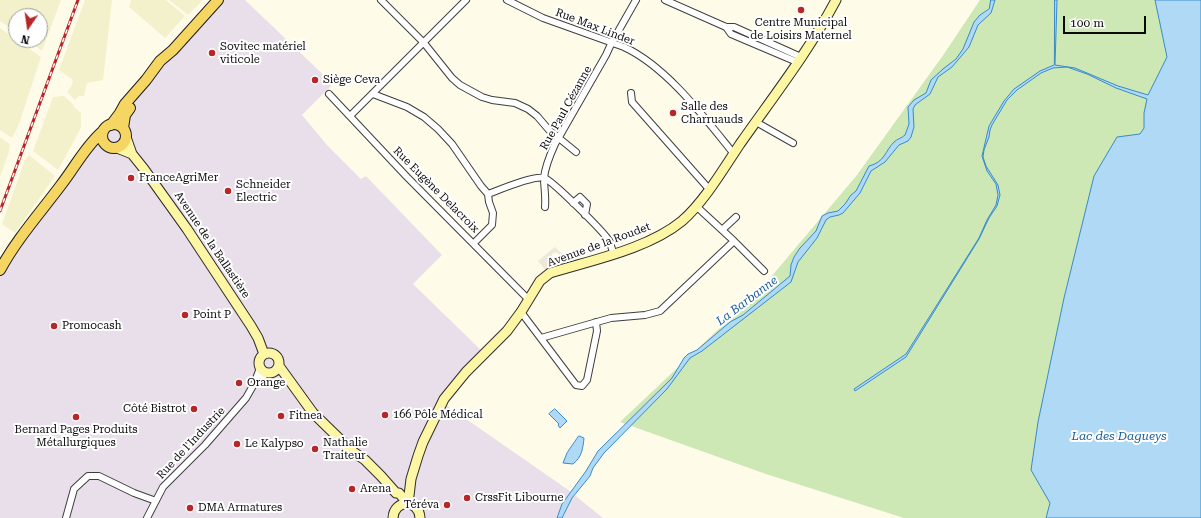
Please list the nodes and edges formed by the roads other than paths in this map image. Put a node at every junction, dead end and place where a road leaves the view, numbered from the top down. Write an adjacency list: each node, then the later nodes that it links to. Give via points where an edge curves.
1 (218, 0): 10 (main road)
2 (381, 0): 8 (street)
3 (466, 0): 8 (street)
4 (507, 0): 9 (street, Rue Max Linder, via 543,18)
5 (636, 0): 9 (street, Rue Paul Cézanne)
6 (665, 0): 11 (street, via 726,27 731,34)
7 (836, 0): 11 (street, Avenue de la Roudet)
8 (424, 43): 14 (street); 20 (street, via 460,85 482,97 516,103 528,109)
9 (611, 44): 20 (street, Rue Paul Cézanne); 27 (street, Rue Max Linder, via 634,52 652,64 694,106)
10 (173, 50): 17 (main road, via 160,61); 19 (main road, via 125,115)
11 (799, 60): 16 (street, Avenue de la Roudet)
12 (631, 93): 29 (street, via 632,102)
13 (329, 94): 15 (street, Rue Eugène Delacroix)
14 (373, 94): 15 (street); 30 (street, via 407,107 438,129)
15 (350, 116): 38 (street, Rue Eugène Delacroix)
16 (756, 122): 21 (street); 27 (street, Avenue de la Roudet)
17 (111, 124): 18 (main road); 19 (main road, via 118,125)
18 (102, 132): 22 (main road, via 102,140); 24 (main road)
19 (124, 132): 23 (main road, via 123,144); 26 (street, Avenue de la Ballastière)
20 (558, 138): 25 (street); 28 (street, Rue Paul Cézanne, via 550,154)
21 (793, 144)
22 (106, 146): 23 (main road); 24 (main road)
23 (117, 148): 26 (street, Avenue de la Ballastière)
24 (84, 150): 40 (main road)
25 (576, 152)
26 (132, 154): 46 (street, Avenue de la Ballastière, via 186,228 251,326)
27 (734, 154): 29 (street, Avenue de la Roudet)
28 (544, 178): 30 (street, via 531,179); 31 (street); 33 (street, Rue Paul Cézanne)
29 (709, 189): 32 (street, Avenue de la Roudet)
30 (488, 194): 38 (street, via 493,213 492,225)
31 (574, 203): 34 (street); 34 (street, via 580,197 587,204)
32 (696, 206): 36 (street); 39 (street, Avenue de la Roudet, via 682,221 656,238)
33 (545, 207)
34 (585, 215): 39 (street, via 609,242)
35 (736, 217): 36 (street)
36 (722, 230): 37 (street)
37 (734, 241): 41 (street); 44 (street, via 660,311 644,316 611,318)
38 (474, 243): 42 (street, Rue Eugène Delacroix)
39 (614, 254): 42 (street, Avenue de la Roudet, via 550,273 540,281)
40 (0, 270)
41 (764, 271)
42 (529, 300): 43 (street, Avenue de la Roudet)
43 (521, 312): 45 (street); 50 (street, Avenue de la Roudet, via 507,331 466,372 444,399 423,442 413,471)
44 (596, 322): 45 (street); 45 (street, via 598,331 587,380 582,386 576,385)
45 (541, 338)
46 (264, 354): 47 (street, via 268,353 278,358); 48 (street, via 259,360)
47 (279, 366): 48 (street, via 278,369); 49 (street)
48 (266, 371): 49 (street); 52 (street, Rue de l'Industrie, via 205,445 162,487)
49 (291, 384): 51 (street, via 313,414)
50 (410, 490): 51 (street); 53 (street, Avenue de la Roudet)
51 (398, 493): 53 (street); 54 (street)
52 (156, 501): 55 (street, via 98,476 88,476 74,489); 56 (street, Rue de l'Industrie)
53 (408, 504): 54 (street); 58 (street, via 416,507)
54 (398, 507): 57 (street)
55 (66, 518)
56 (147, 518)
57 (393, 518)
58 (420, 518)

